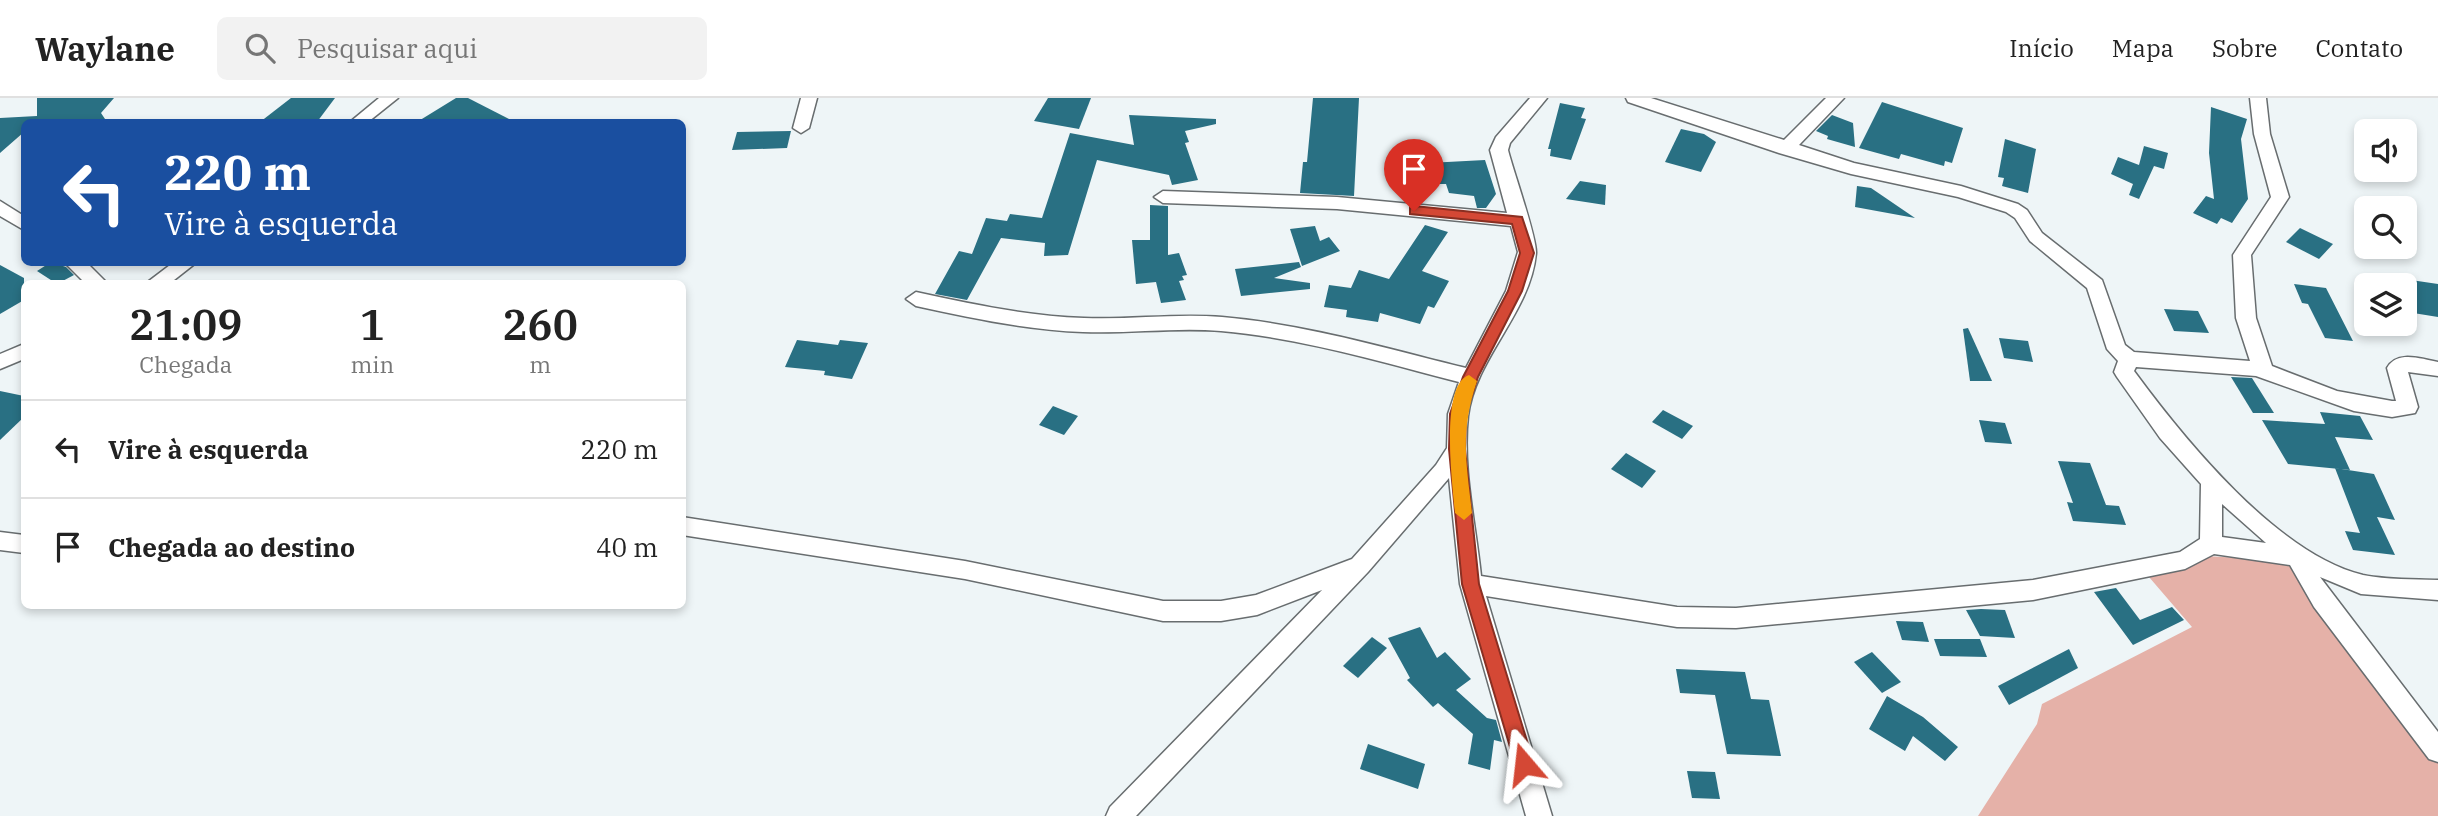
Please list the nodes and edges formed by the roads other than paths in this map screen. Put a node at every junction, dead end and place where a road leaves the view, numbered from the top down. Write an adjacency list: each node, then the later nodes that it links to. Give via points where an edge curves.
1 (390, 98): 7 (street)
2 (809, 98): 8 (street)
3 (1539, 98): 12 (street, via 1499,150)
4 (1634, 98): 9 (street)
5 (1836, 98): 9 (street)
6 (2258, 98): 22 (street, via 2262,134 2280,197 2242,255 2246,318 2262,366)
7 (362, 119)
8 (801, 128)
9 (1785, 149): 20 (street, via 2012,208 2036,237 2095,285 2116,349)
10 (1163, 197): 12 (street, via 1337,204)
11 (0, 207): 13 (street)
12 (1517, 220): 24 (street, via 1527,253 1524,267)
13 (21, 222)
14 (78, 266): 16 (street)
15 (182, 266): 17 (street)
16 (94, 280)
17 (160, 280)
18 (916, 299): 24 (street, via 1007,318 1084,325 1247,327)
19 (21, 352): 21 (street)
20 (2129, 359): 22 (street); 26 (street, via 2124,372 2139,396)
21 (0, 362)
22 (2258, 369): 23 (street, via 2322,394 2394,409 2408,407 2396,368 2402,364)
23 (2438, 369)
24 (1471, 377): 25 (street, via 1458,414)
25 (1457, 449): 32 (street, via 1444,471); 33 (street)
26 (2211, 482): 30 (street); 31 (street)
27 (686, 527): 32 (street, via 965,570 1163,611 1221,611 1257,605)
28 (0, 541): 29 (street)
29 (21, 544)
30 (2211, 544): 31 (street); 33 (street, via 2185,560 2033,590 1736,618 1677,617)
31 (2297, 557): 34 (street, via 2361,584); 35 (street, via 2322,600)
32 (1360, 565): 36 (street)
33 (1471, 584): 37 (street)
34 (2438, 590)
35 (2438, 751)
36 (1119, 816)
37 (1539, 816)

